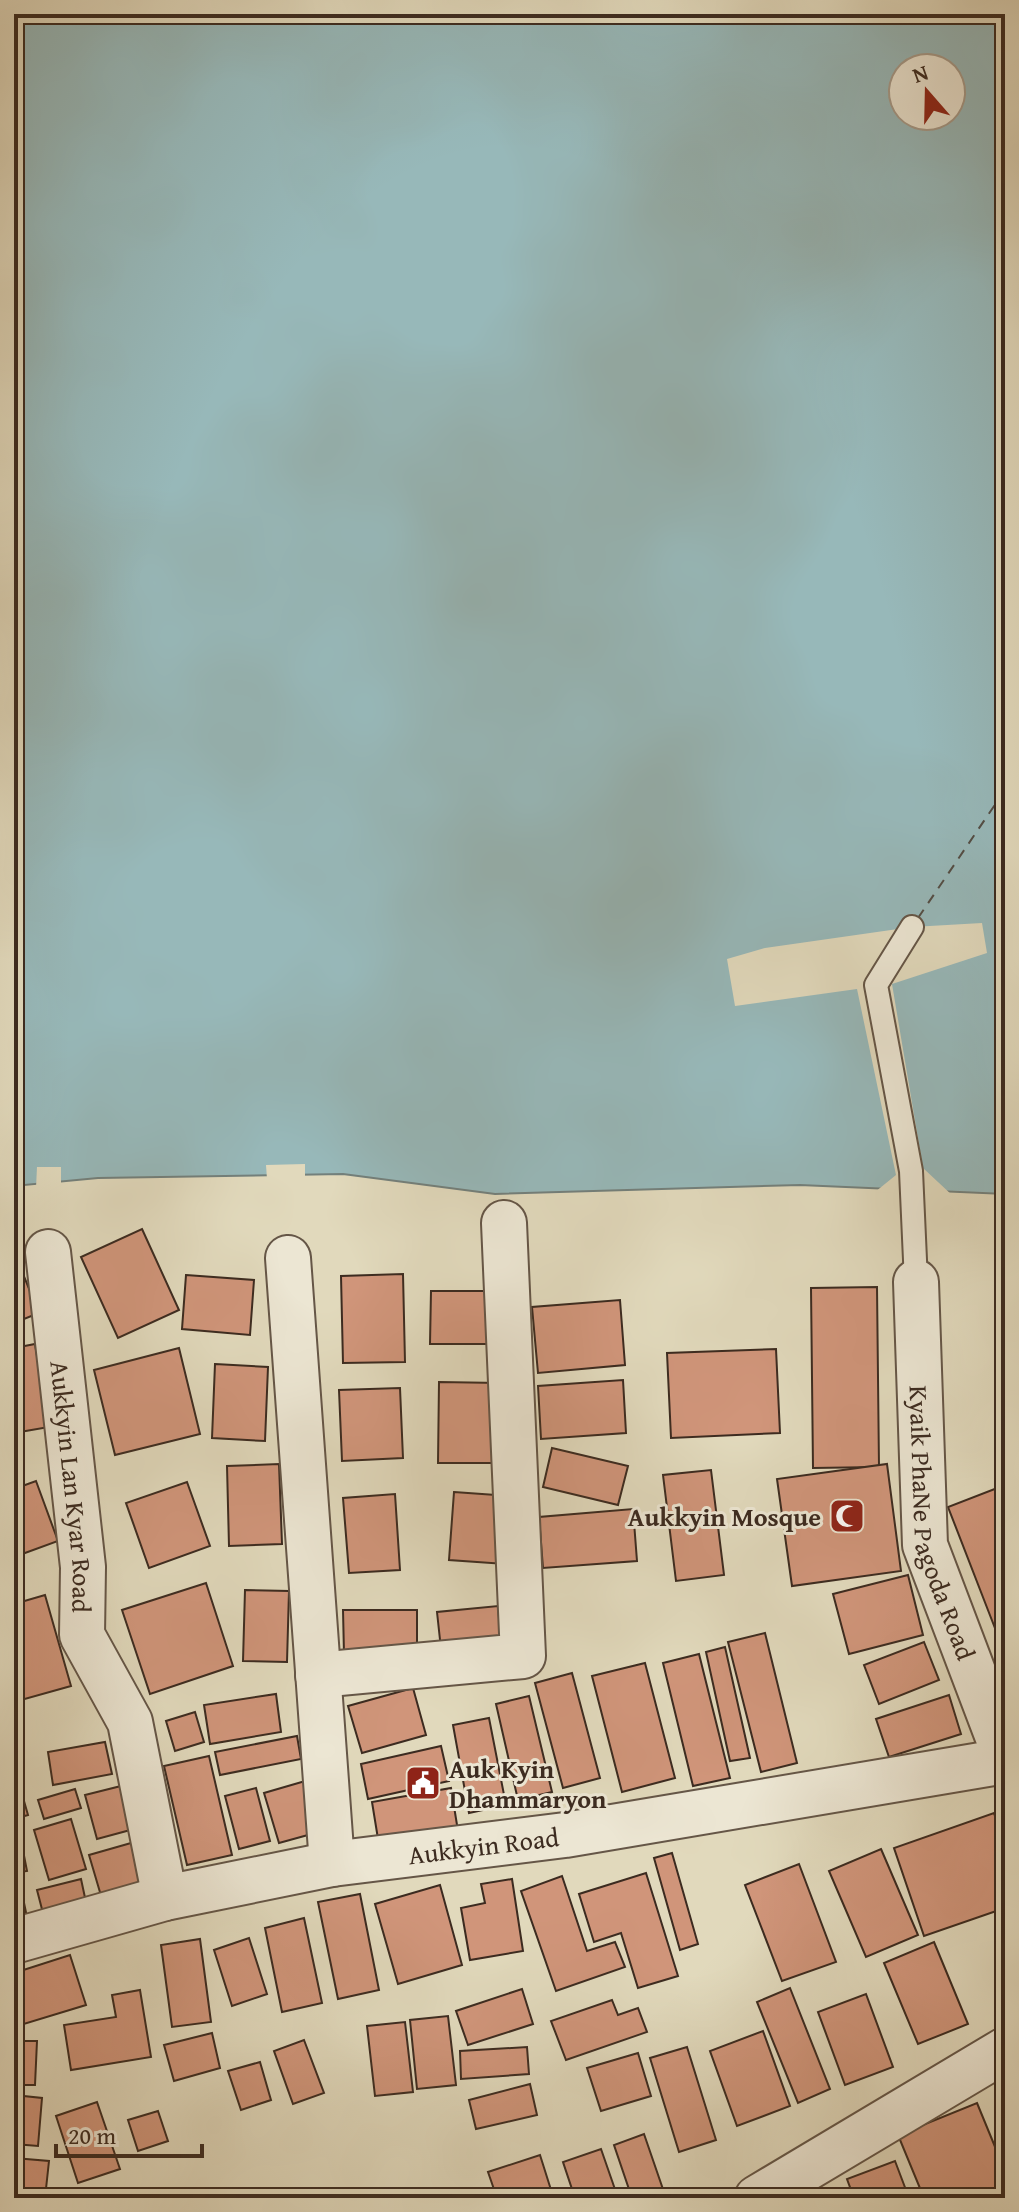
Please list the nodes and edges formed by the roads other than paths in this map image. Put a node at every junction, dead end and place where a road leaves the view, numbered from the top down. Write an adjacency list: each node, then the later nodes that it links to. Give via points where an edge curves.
1 (912, 927): 5 (lane, via 876,985 911,1171)
2 (504, 1223): 6 (street, via 523,1656)
3 (48, 1252): 9 (street, Aukkyin Lan Kyar Road, via 83,1567 82,1635 130,1722)
4 (288, 1258): 6 (street)
5 (916, 1282): 7 (street, Kyaik PhaNe Pagoda Road, via 925,1545)
6 (318, 1675): 8 (street)
7 (1005, 1758): 8 (street, Aukkyin Road, via 565,1835)
8 (332, 1864): 9 (street, Aukkyin Road)
9 (165, 1898): 10 (street, Aukkyin Road)
10 (14, 1941)
11 (1005, 2050): 12 (street)
12 (757, 2198)

